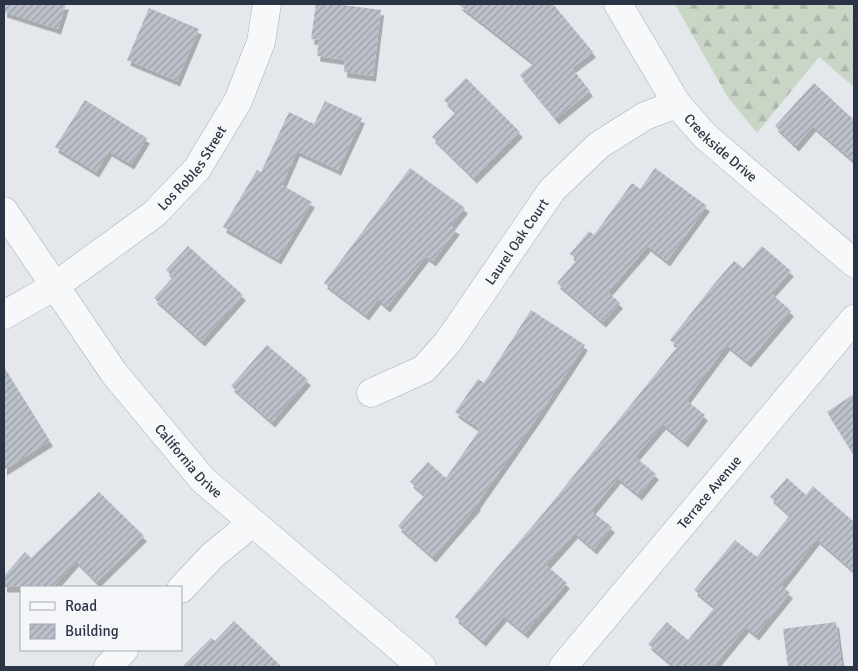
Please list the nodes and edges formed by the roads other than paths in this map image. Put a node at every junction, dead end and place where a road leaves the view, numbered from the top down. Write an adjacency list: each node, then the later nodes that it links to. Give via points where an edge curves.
1 (267, 4): 6 (street, Los Robles Street, via 261,42 238,101 197,169 154,214)
2 (618, 4): 3 (street, Creekside Drive)
3 (677, 104): 5 (street, Creekside Drive, via 705,136); 9 (street, Laurel Oak Court, via 645,116 592,151 552,190 448,342 424,370)
4 (4, 211): 6 (street, California Drive)
5 (854, 263)
6 (55, 286): 7 (street, Los Robles Street); 10 (street, California Drive, via 114,373 203,480)
7 (4, 315)
8 (854, 319): 15 (street, Terrace Avenue)
9 (372, 393)
10 (252, 523): 11 (street, via 212,556); 14 (street, California Drive)
11 (182, 588)
12 (123, 651): 13 (street)
13 (108, 667)
14 (422, 667)
15 (564, 667)

